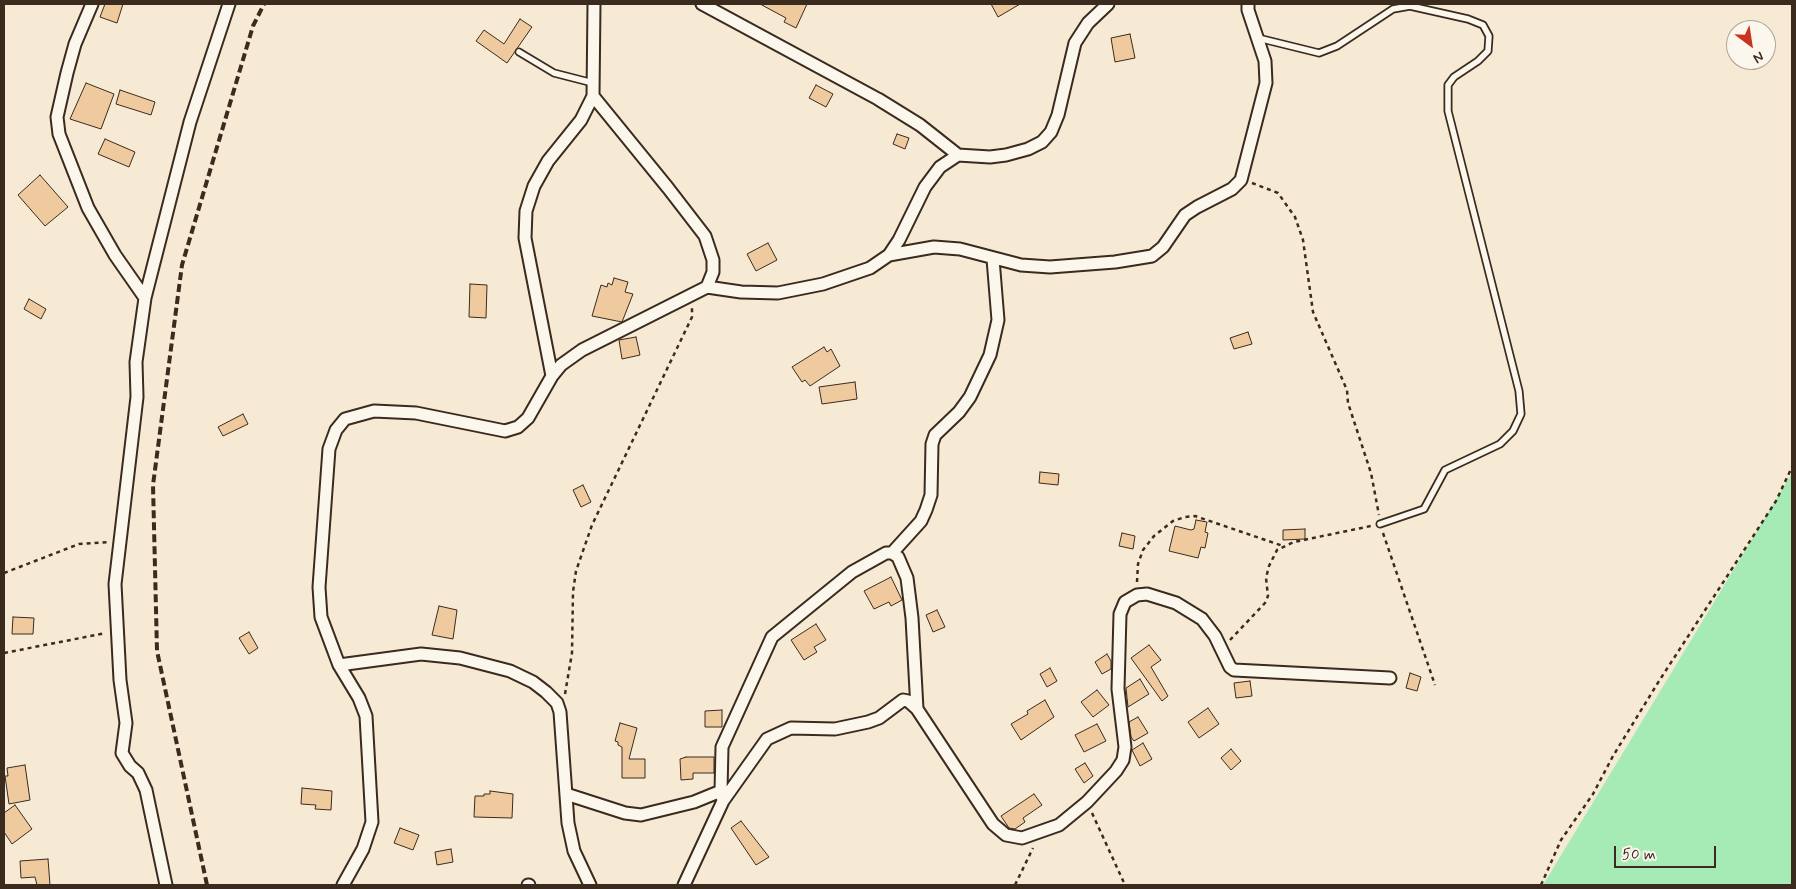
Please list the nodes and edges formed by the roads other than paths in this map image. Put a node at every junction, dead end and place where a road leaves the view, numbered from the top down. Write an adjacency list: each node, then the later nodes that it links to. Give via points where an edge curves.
1 (92, 4): 15 (street, via 75,44 57,116 59,134 88,208)
2 (229, 4): 15 (street, via 190,122)
3 (594, 4): 9 (street)
4 (702, 4): 11 (street, via 878,99 920,125)
5 (1108, 4): 11 (street, via 1088,23 1075,43 1058,115 1051,132 1042,142 1006,155)
6 (1248, 4): 7 (street)
7 (1256, 38): 13 (street, via 1265,61 1266,84 1240,180 1232,189 1185,215 1162,248 1152,256 1050,267); 17 (lane, via 1319,53 1336,46 1393,9 1410,6 1483,25 1489,36 1488,51 1454,76 1448,85 1448,110 1520,391 1521,414 1513,431 1500,444 1445,470 1424,509)
8 (520, 52): 9 (lane, via 554,73)
9 (593, 83): 10 (street)
10 (593, 96): 14 (street, via 705,236 713,260 713,272); 16 (street, via 581,120 548,161 534,186 526,212 525,238)
11 (958, 155): 12 (street, via 940,167 925,187)
12 (889, 255): 13 (street, via 934,247 960,249); 14 (street, via 870,268 823,284 778,293)
13 (993, 258): 18 (street, via 998,320 990,355 970,397 935,435 931,495 926,510 921,521)
14 (707, 287): 16 (street, via 582,350)
15 (145, 298): 24 (street, via 115,584 126,723 122,753 138,773 146,790)
16 (552, 376): 19 (street, via 528,418 505,431 416,412 360,414 346,419 336,430 329,449 319,588 321,617)
17 (1380, 524)
18 (892, 553): 21 (street, via 898,558 907,578); 23 (street, via 852,572 772,637 722,747)
19 (339, 665): 22 (street, via 420,654 460,658 510,671 533,682 557,703 560,712); 25 (street, via 366,716 372,822 363,849)
20 (1390, 678): 21 (street, via 1234,670 1226,662 1222,649 1202,619 1167,600 1147,594 1137,595 1125,602 1120,614 1118,689 1125,746 1123,760 1088,802 1059,825 1022,838 1006,835 993,824)
21 (917, 709): 23 (street, via 902,700 879,718 868,722 835,729 791,728 780,731 768,739)
22 (566, 794): 23 (street, via 641,815); 26 (street, via 574,851)
23 (722, 796): 27 (street)
24 (166, 885)
25 (343, 885)
26 (590, 885)
27 (684, 885)

